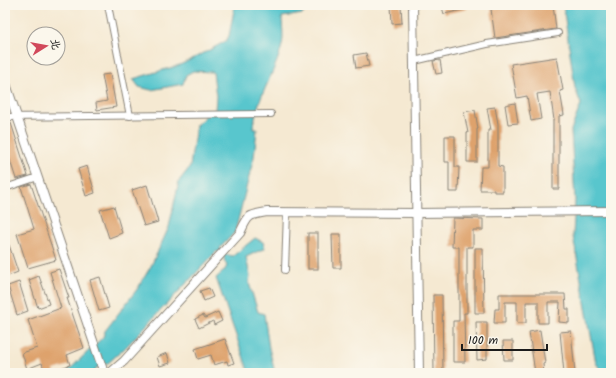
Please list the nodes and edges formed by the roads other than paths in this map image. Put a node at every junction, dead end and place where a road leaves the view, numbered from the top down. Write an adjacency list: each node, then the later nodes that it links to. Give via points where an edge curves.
1 (108, 5): 7 (street)
2 (413, 5): 4 (street)
3 (558, 33): 4 (street, via 487,44)
4 (414, 61): 14 (street)
5 (5, 81): 9 (street)
6 (271, 114): 7 (street)
7 (130, 116): 9 (street)
8 (5, 117): 9 (street)
9 (17, 117): 10 (street)
10 (38, 177): 11 (street); 16 (street, via 93,341)
11 (5, 188)
12 (611, 211): 14 (street)
13 (286, 212): 14 (street); 15 (street); 16 (street, via 254,214 247,218 240,234 124,361)
14 (416, 213): 17 (street)
15 (285, 270)
16 (106, 372)
17 (419, 373)

